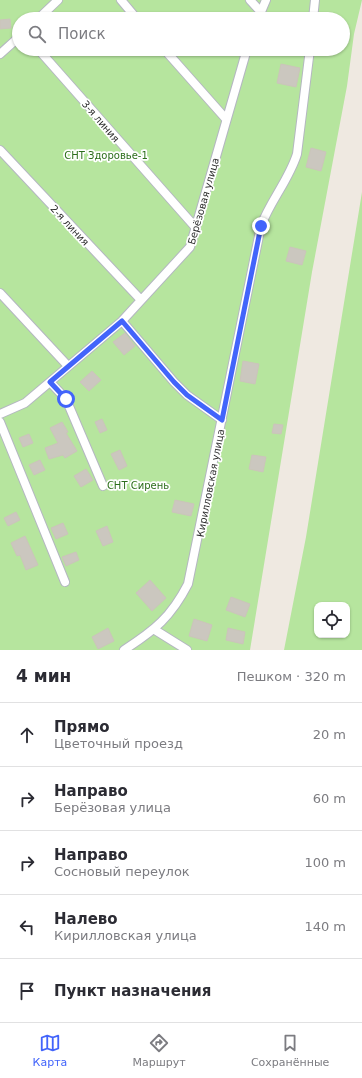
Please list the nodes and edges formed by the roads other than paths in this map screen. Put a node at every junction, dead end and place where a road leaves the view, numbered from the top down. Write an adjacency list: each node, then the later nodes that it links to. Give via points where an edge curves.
1 (58, 0): 6 (street)
2 (120, 0): 7 (street)
3 (250, 0): 8 (street)
4 (266, 0): 9 (street)
5 (315, 0): 10 (street)
6 (45, 12)
7 (131, 12)
8 (258, 12)
9 (262, 12)
10 (314, 12)
11 (12, 43): 12 (street)
12 (0, 54)
13 (44, 56): 19 (street, 3-я линия)
14 (170, 56): 17 (street)
15 (244, 56): 17 (street, Берёзовая улица)
16 (309, 56): 26 (street, Кирилловская улица, via 297,154 261,226)
17 (226, 119): 19 (street, Берёзовая улица)
18 (0, 150): 21 (street, 2-я линия)
19 (196, 228): 21 (street, Берёзовая улица, via 190,247)
20 (0, 293): 23 (street)
21 (140, 300): 22 (street, Берёзовая улица)
22 (122, 321): 23 (street, Берёзовая улица); 26 (street, via 187,395)
23 (68, 366): 24 (street, Берёзовая улица)
24 (50, 382): 25 (street, Берёзовая улица, via 25,403); 28 (street, via 66,399)
25 (0, 414)
26 (222, 420): 30 (street, Кирилловская улица, via 188,584 179,601)
27 (0, 422): 29 (street)
28 (103, 486)
29 (65, 582)
30 (155, 630): 31 (street, Кирилловская улица); 32 (street)
31 (124, 650)
32 (187, 650)

